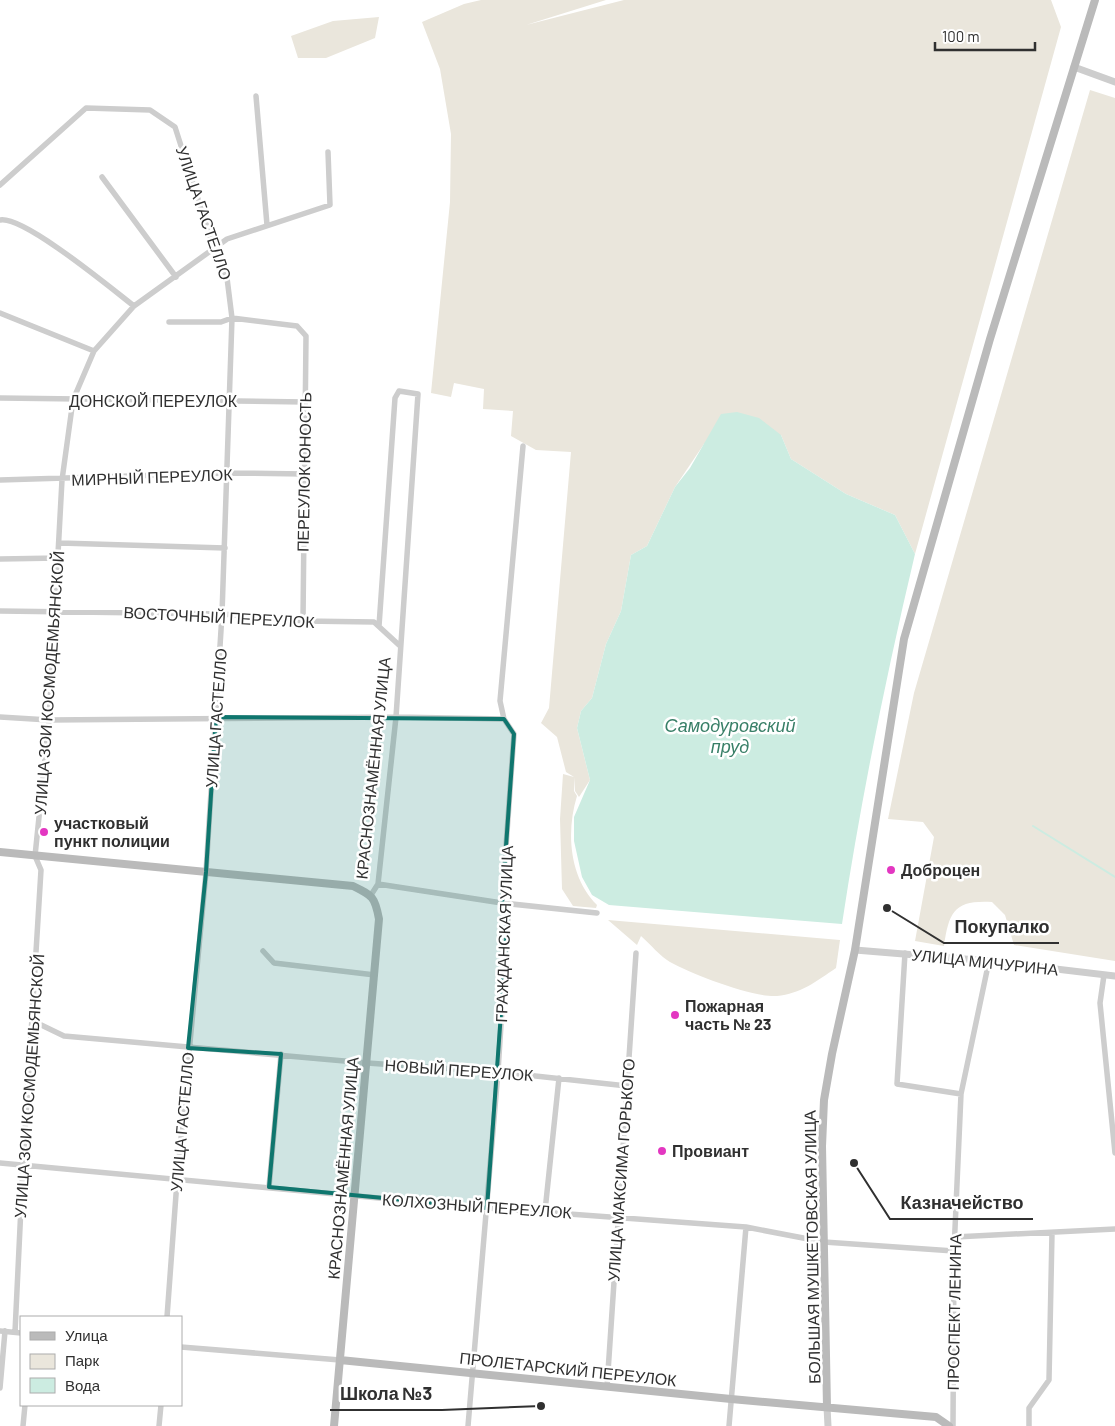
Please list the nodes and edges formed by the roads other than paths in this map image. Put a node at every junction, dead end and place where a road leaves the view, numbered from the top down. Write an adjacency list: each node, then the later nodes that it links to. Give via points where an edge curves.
1 (1095, 0): 2 (main road, БОЛЬШАЯ МУШКЕТОВСКАЯ УЛИЦА)
2 (1074, 67): 3 (street); 48 (main road, БОЛЬШАЯ МУШКЕТОВСКАЯ УЛИЦА, via 990,339 904,639)
3 (1115, 82)
4 (256, 96): 9 (street)
5 (328, 152): 9 (street, УЛИЦА ЗОИ КОСМОДЕМЬЯНСКОЙ, via 330,205)
6 (102, 177): 11 (street)
7 (0, 185): 10 (street, УЛИЦА ГАСТЕЛЛО, via 86,108 150,110 175,127)
8 (0, 220): 12 (street, via 6,219 40,236)
9 (267, 225): 10 (street, УЛИЦА ЗОИ КОСМОДЕМЬЯНСКОЙ, via 227,239)
10 (214, 249): 11 (street, УЛИЦА ЗОИ КОСМОДЕМЬЯНСКОЙ); 14 (street, УЛИЦА ГАСТЕЛЛО, via 227,278)
11 (176, 277): 12 (street, УЛИЦА ЗОИ КОСМОДЕМЬЯНСКОЙ)
12 (134, 306): 16 (street, УЛИЦА ЗОИ КОСМОДЕМЬЯНСКОЙ)
13 (0, 313): 16 (street)
14 (232, 318): 15 (street, via 221,322); 19 (street, УЛИЦА ГАСТЕЛЛО); 20 (street, ПЕРЕУЛОК ЮНОСТЬ, via 297,326 306,336)
15 (169, 322)
16 (94, 351): 18 (street, УЛИЦА ЗОИ КОСМОДЕМЬЯНСКОЙ)
17 (0, 398): 18 (street, ДОНСКОЙ ПЕРЕУЛОК)
18 (73, 400): 19 (street, ДОНСКОЙ ПЕРЕУЛОК); 25 (street, УЛИЦА ЗОИ КОСМОДЕМЬЯНСКОЙ)
19 (231, 401): 20 (street, ДОНСКОЙ ПЕРЕУЛОК); 22 (street, УЛИЦА ГАСТЕЛЛО)
20 (305, 402): 23 (street, ПЕРЕУЛОК ЮНОСТЬ)
21 (523, 446): 39 (street, ГРАЖДАНСКАЯ УЛИЦА, via 500,701)
22 (228, 473): 23 (street, МИРНЫЙ ПЕРЕУЛОК); 25 (street, МИРНЫЙ ПЕРЕУЛОК); 27 (street, УЛИЦА ГАСТЕЛЛО)
23 (304, 474): 33 (street, ПЕРЕУЛОК ЮНОСТЬ)
24 (0, 480): 25 (street, МИРНЫЙ ПЕРЕУЛОК)
25 (62, 480): 26 (street, УЛИЦА ЗОИ КОСМОДЕМЬЯНСКОЙ)
26 (60, 543): 27 (street); 29 (street, УЛИЦА ЗОИ КОСМОДЕМЬЯНСКОЙ)
27 (225, 548): 32 (street, УЛИЦА ГАСТЕЛЛО)
28 (0, 558): 29 (street)
29 (59, 558): 31 (street, УЛИЦА ЗОИ КОСМОДЕМЬЯНСКОЙ)
30 (0, 611): 31 (street, ВОСТОЧНЫЙ ПЕРЕУЛОК)
31 (55, 611): 32 (street, ВОСТОЧНЫЙ ПЕРЕУЛОК); 40 (street, УЛИЦА ЗОИ КОСМОДЕМЬЯНСКОЙ)
32 (222, 614): 33 (street, ВОСТОЧНЫЙ ПЕРЕУЛОК); 37 (street, УЛИЦА ГАСТЕЛЛО)
33 (303, 621): 34 (street, ВОСТОЧНЫЙ ПЕРЕУЛОК, via 374,622)
34 (379, 626): 35 (street); 35 (street, КРАСНОЗНАМЁННАЯ УЛИЦА, via 395,398 399,391 404,391 418,394)
35 (399, 645): 36 (street, КРАСНОЗНАМЁННАЯ УЛИЦА)
36 (396, 716): 37 (street); 39 (street); 44 (street, КРАСНОЗНАМЁННАЯ УЛИЦА)
37 (216, 717): 40 (street); 43 (street, УЛИЦА ГАСТЕЛЛО)
38 (0, 718): 40 (street)
39 (504, 719): 46 (street, ГРАЖДАНСКАЯ УЛИЦА, via 514,734)
40 (49, 720): 42 (street, УЛИЦА ЗОИ КОСМОДЕМЬЯНСКОЙ)
41 (0, 852): 42 (main road)
42 (35, 856): 43 (main road); 56 (street, УЛИЦА ЗОИ КОСМОДЕМЬЯНСКОЙ, via 41,870)
43 (206, 872): 45 (main road, via 354,886); 57 (street, УЛИЦА ГАСТЕЛЛО)
44 (378, 884): 45 (street, КРАСНОЗНАМЁННАЯ УЛИЦА); 46 (street)
45 (371, 895): 53 (main road, КРАСНОЗНАМЁННАЯ УЛИЦА, via 376,902 379,919)
46 (502, 903): 47 (street); 60 (street, ГРАЖДАНСКАЯ УЛИЦА, via 508,915)
47 (597, 913)
48 (855, 950): 51 (street, УЛИЦА МИЧУРИНА); 77 (main road, БОЛЬШАЯ МУШКЕТОВСКАЯ УЛИЦА, via 824,1100)
49 (263, 951): 53 (street, via 274,962)
50 (636, 953): 62 (street, УЛИЦА МАКСИМА ГОРЬКОГО)
51 (905, 953): 52 (street, УЛИЦА МИЧУРИНА); 63 (street, via 897,1084)
52 (989, 961): 54 (street, УЛИЦА МИЧУРИНА); 63 (street, ПРОСПЕКТ ЛЕНИНА)
53 (375, 975): 59 (main road, КРАСНОЗНАМЁННАЯ УЛИЦА)
54 (1104, 975): 55 (street, УЛИЦА МИЧУРИНА); 64 (street, via 1100,1003)
55 (1115, 976)
56 (33, 1020): 57 (street, НОВЫЙ ПЕРЕУЛОК, via 64,1036); 66 (street, УЛИЦА ЗОИ КОСМОДЕМЬЯНСКОЙ)
57 (188, 1048): 58 (street, НОВЫЙ ПЕРЕУЛОК); 67 (street, УЛИЦА ГАСТЕЛЛО)
58 (281, 1054): 59 (street, НОВЫЙ ПЕРЕУЛОК); 68 (street)
59 (367, 1064): 60 (street, НОВЫЙ ПЕРЕУЛОК); 69 (main road, КРАСНОЗНАМЁННАЯ УЛИЦА)
60 (498, 1072): 61 (street, НОВЫЙ ПЕРЕУЛОК); 70 (street, ГРАЖДАНСКАЯ УЛИЦА)
61 (559, 1078): 62 (street, НОВЫЙ ПЕРЕУЛОК); 71 (street)
62 (627, 1086): 72 (street, УЛИЦА МАКСИМА ГОРЬКОГО)
63 (961, 1094): 76 (street, ПРОСПЕКТ ЛЕНИНА)
64 (1115, 1153)
65 (0, 1163): 66 (street, КОЛХОЗНЫЙ ПЕРЕУЛОК)
66 (23, 1165): 67 (street, КОЛХОЗНЫЙ ПЕРЕУЛОК); 81 (street, УЛИЦА ЗОИ КОСМОДЕМЬЯНСКОЙ)
67 (176, 1181): 68 (street, КОЛХОЗНЫЙ ПЕРЕУЛОК); 79 (street, УЛИЦА ГАСТЕЛЛО)
68 (269, 1187): 69 (street, КОЛХОЗНЫЙ ПЕРЕУЛОК)
69 (354, 1196): 70 (street, КОЛХОЗНЫЙ ПЕРЕУЛОК); 83 (main road, КРАСНОЗНАМЁННАЯ УЛИЦА)
70 (487, 1208): 71 (street, КОЛХОЗНЫЙ ПЕРЕУЛОК); 84 (street, ГРАЖДАНСКАЯ УЛИЦА)
71 (545, 1211): 72 (street, КОЛХОЗНЫЙ ПЕРЕУЛОК)
72 (617, 1216): 73 (street, КОЛХОЗНЫЙ ПЕРЕУЛОК); 85 (street, УЛИЦА МАКСИМА ГОРЬКОГО)
73 (746, 1227): 77 (street, КОЛХОЗНЫЙ ПЕРЕУЛОК); 87 (street)
74 (1115, 1229): 75 (street)
75 (1052, 1233): 76 (street); 99 (street, via 1049,1380 1029,1408)
76 (955, 1237): 78 (street, ПРОСПЕКТ ЛЕНИНА)
77 (824, 1242): 78 (street, КОЛХОЗНЫЙ ПЕРЕУЛОК); 90 (main road, БОЛЬШАЯ МУШКЕТОВСКАЯ УЛИЦА)
78 (954, 1250): 98 (street, ПРОСПЕКТ ЛЕНИНА)
79 (167, 1316)
80 (2, 1331): 81 (street); 86 (street)
81 (18, 1333)
82 (182, 1347): 83 (street, ПРОЛЕТАРСКИЙ ПЕРЕУЛОК)
83 (340, 1360): 84 (main road, ПРОЛЕТАРСКИЙ ПЕРЕУЛОК); 93 (main road, КРАСНОЗНАМЁННАЯ УЛИЦА)
84 (472, 1373): 85 (main road, ПРОЛЕТАРСКИЙ ПЕРЕУЛОК); 94 (street, ГРАЖДАНСКАЯ УЛИЦА)
85 (607, 1387): 87 (main road, ПРОЛЕТАРСКИЙ ПЕРЕУЛОК)
86 (0, 1388)
87 (731, 1399): 90 (main road, ПРОЛЕТАРСКИЙ ПЕРЕУЛОК); 95 (street)
88 (25, 1406): 91 (street)
89 (161, 1406): 92 (street)
90 (827, 1406): 96 (street, БОЛЬШАЯ МУШКЕТОВСКАЯ УЛИЦА); 97 (main road, ПРОЛЕТАРСКИЙ ПЕРЕУЛОК, via 936,1417)
91 (24, 1426)
92 (159, 1426)
93 (334, 1426)
94 (468, 1426)
95 (729, 1426)
96 (828, 1426)
97 (949, 1426)
98 (953, 1426)
99 (1029, 1426)

